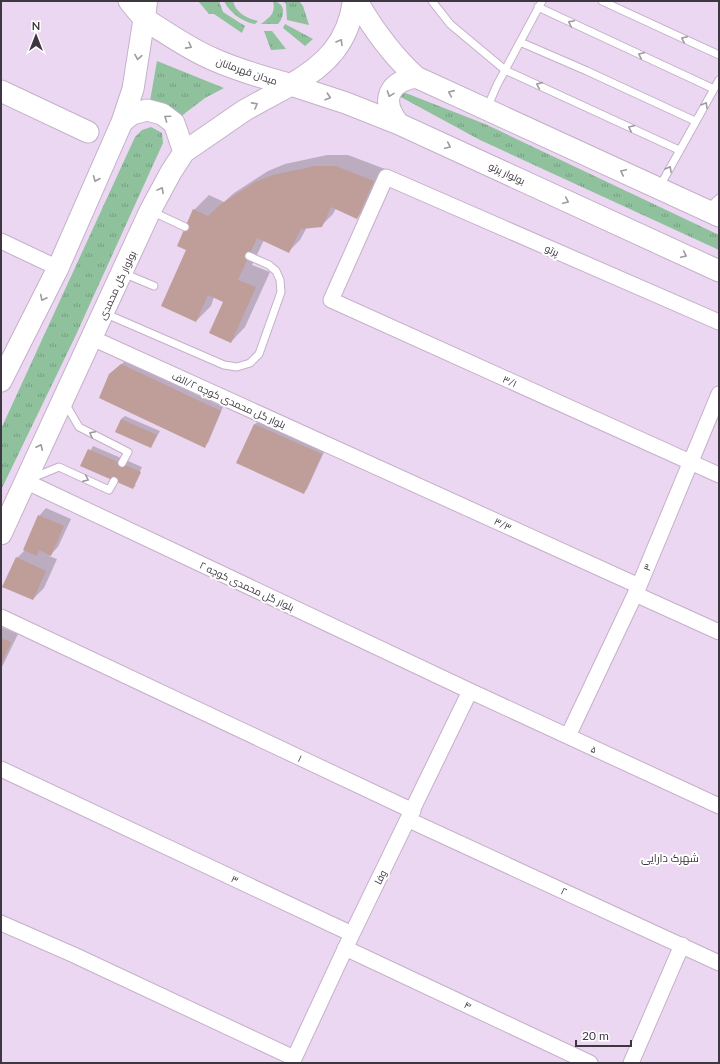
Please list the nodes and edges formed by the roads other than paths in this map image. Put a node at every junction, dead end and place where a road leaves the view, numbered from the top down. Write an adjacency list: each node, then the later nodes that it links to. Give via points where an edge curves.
1 (129, 1): 6 (main road)
2 (356, 1): 10 (main road, via 399,61); 12 (main road, میدان قهرمانان, one-way to 2, via 314,72 332,55 345,34)
3 (432, 1): 9 (lane, via 450,24)
4 (602, 1): 8 (lane, one-way to 4)
5 (540, 4): 7 (lane); 13 (lane, one-way to 5)
6 (145, 10): 12 (main road, میدان قهرمانان, one-way to 12, via 170,36 214,60 259,77); 17 (main road, one-way to 17, via 133,88)
7 (520, 42): 9 (lane); 16 (lane)
8 (719, 55)
9 (505, 70): 15 (lane); 20 (lane, one-way to 9)
10 (416, 77): 15 (main road, one-way to 10); 18 (main road, one-way to 18, via 403,79 392,88 388,100 390,114)
11 (719, 80): 13 (lane)
12 (291, 85): 18 (main road, بولوار پرتو, one-way to 18); 21 (main road, بولوار گل محمدی, one-way to 12, via 245,110)
13 (714, 89): 16 (lane, one-way to 13)
14 (1, 91): 19 (main road)
15 (487, 109): 22 (main road, one-way to 15)
16 (695, 121): 20 (lane)
17 (122, 122): 21 (main road, one-way to 17, via 174,123 162,114 148,110 132,114); 28 (main road, one-way to 28)
18 (399, 124): 29 (main road, بولوار پرتو, one-way to 29)
19 (88, 132)
20 (679, 150): 22 (lane, one-way to 20)
21 (184, 152): 24 (main road, بولوار گل محمدی, one-way to 21)
22 (659, 188): 23 (main road)
23 (715, 208)
24 (150, 211): 25 (lane); 30 (main road, بولوار گل محمدی)
25 (185, 227)
26 (1, 242): 28 (street)
27 (249, 256): 33 (lane, via 276,271 281,292 259,354 250,363 237,367 224,365)
28 (58, 268): 36 (main road, one-way to 36)
29 (719, 271)
30 (123, 273): 31 (lane); 33 (main road, بولوار گل محمدی)
31 (154, 286)
32 (330, 300): 34 (street, پرتو, via 386,177); 39 (street, ۳/۱)
33 (104, 313): 35 (main road, بولوار گل محمدی)
34 (719, 322)
35 (92, 338): 38 (main road, بولوار گل محمدی); 40 (street, بلوار گل محمدی کوچه ۲/الف)
36 (1, 381)
37 (719, 394): 39 (street, ۳)
38 (63, 400): 41 (lane, one-way to 38, via 128,452 79,427); 43 (main road, بولوار گل محمدی, one-way to 38)
39 (690, 461): 42 (street, ۳/۱); 46 (street, ۳)
40 (366, 462): 46 (street, ۳/۳)
41 (122, 463)
42 (719, 474)
43 (25, 481): 44 (lane, one-way to 44, via 59,467 109,490); 45 (main road, بولوار گل محمدی); 49 (street, بلوار گل محمدی کوچه ۲)
44 (114, 481)
45 (1, 534)
46 (637, 590): 48 (street, ۳/۳); 50 (street, ۳)
47 (1, 617): 53 (street, ۱, via 186,704)
48 (719, 632)
49 (470, 691): 50 (street, ۵); 53 (street, وفا)
50 (568, 736): 52 (street, ۵)
51 (1, 768): 55 (street, ۳, via 118,824)
52 (719, 806)
53 (411, 815): 55 (street, وفا); 56 (street, ۲)
54 (1, 923): 58 (street, via 74,955)
55 (348, 941): 58 (street, وفا); 59 (street, ۴)
56 (682, 946): 57 (street, ۲); 60 (street)
57 (719, 963)
58 (293, 1061)
59 (590, 1063)
60 (631, 1063)

